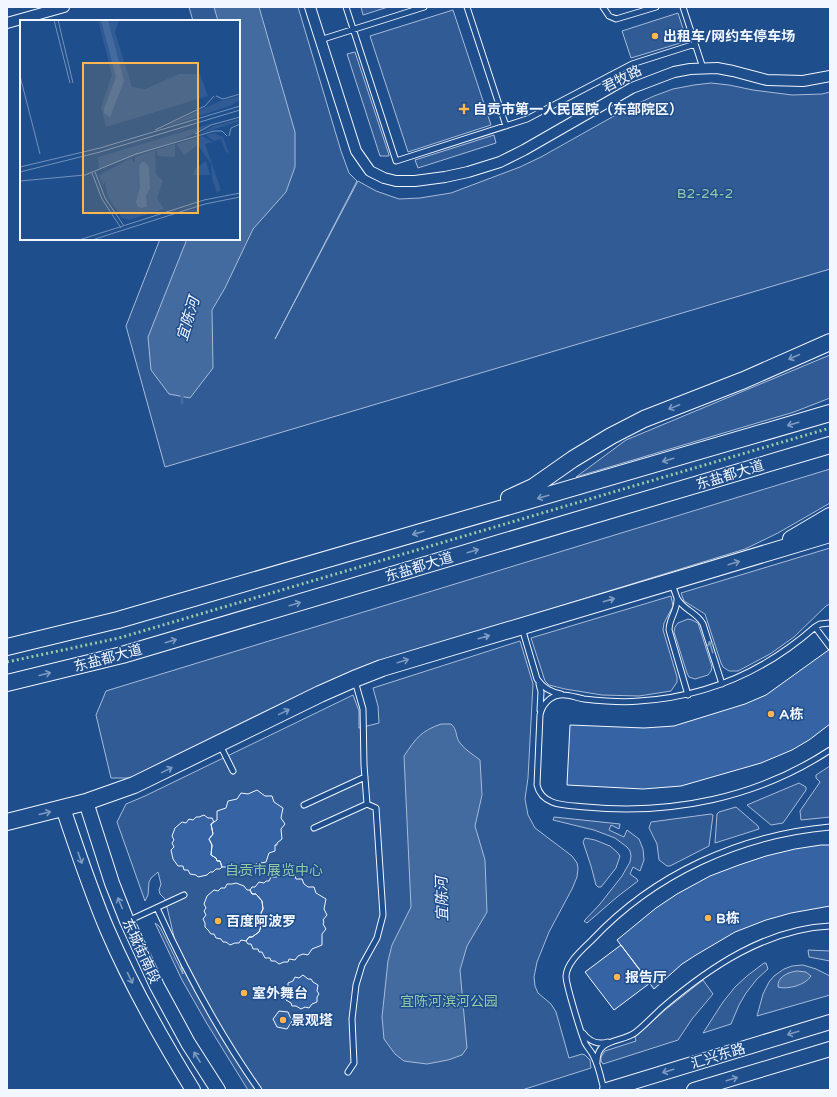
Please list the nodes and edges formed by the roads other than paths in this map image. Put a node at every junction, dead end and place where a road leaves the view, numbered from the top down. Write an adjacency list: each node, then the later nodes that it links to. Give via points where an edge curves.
1 (64, 7): 9 (street)
2 (310, 7): 11 (street)
3 (346, 7): 10 (lane)
4 (424, 7): 10 (lane)
5 (467, 7): 15 (lane)
6 (603, 7): 7 (lane, via 609,16 619,19)
7 (656, 7)
8 (682, 7): 12 (lane)
9 (7, 23)
10 (353, 30): 11 (lane); 15 (lane, via 396,161)
11 (320, 40): 13 (street, 君牧路, via 356,151 370,171 396,181 415,181 468,172 500,162 645,82 674,72)
12 (695, 44): 13 (lane); 15 (lane, via 632,64 527,119)
13 (703, 68): 14 (street, 君牧路, via 717,68 768,80 803,81)
14 (830, 76)
15 (506, 126)
16 (830, 342): 20 (highway, one-way to 20, via 744,380 644,419 573,459 533,487)
17 (830, 413): 20 (highway, one-way to 20)
18 (830, 445): 32 (highway, 东盐都大道, one-way to 18, via 122,655)
19 (830, 516): 22 (highway)
20 (466, 519): 29 (highway, one-way to 29, via 118,620)
21 (830, 534): 22 (highway)
22 (763, 554): 23 (highway, one-way to 22)
23 (672, 582): 24 (lane); 26 (highway, one-way to 23)
24 (677, 598): 33 (lane, one-way to 24, via 703,624 699,617 683,606); 34 (lane, via 669,630)
25 (830, 623): 27 (lane)
26 (521, 626): 30 (highway, one-way to 26, via 400,662); 31 (lane)
27 (815, 627): 28 (lane); 33 (lane, via 770,661)
28 (830, 647)
29 (7, 648)
30 (354, 679): 37 (highway, one-way to 30); 40 (lane, via 364,709)
31 (537, 679): 35 (lane, via 547,690); 36 (lane, via 541,692)
32 (7, 684)
33 (722, 684): 34 (lane)
34 (688, 695): 35 (lane, via 628,702)
35 (566, 696): 36 (lane, via 560,695 549,700 543,706)
36 (540, 715): 38 (lane, via 538,789 548,801 556,804 644,809 684,806 751,789 777,779)
37 (219, 744): 39 (lane); 41 (highway, one-way to 37, via 134,785)
38 (830, 750)
39 (233, 771)
40 (365, 777): 42 (lane); 43 (lane)
41 (86, 802): 44 (highway); 50 (main road, 东城街南段, one-way to 41)
42 (367, 804): 47 (lane); 57 (lane, via 376,808 383,915 377,938 362,965 356,985 352,1019 354,1063)
43 (304, 805)
44 (63, 808): 45 (highway, one-way to 44); 58 (main road, 东城街南段, one-way to 58, via 107,929 138,995)
45 (7, 822)
46 (830, 827): 53 (lane, via 770,837 702,860 672,876 624,910 594,937 568,967 567,983)
47 (314, 828)
48 (184, 895): 49 (lane)
49 (157, 908): 50 (lane); 60 (lane, via 211,1016)
50 (127, 921): 59 (main road, 东城街南段, one-way to 50, via 160,992)
51 (830, 926): 54 (lane, via 781,936 738,953 685,989 636,1032)
52 (830, 1022): 61 (main road, 汇兴东路, one-way to 61)
53 (581, 1030): 54 (lane, via 596,1042); 56 (lane)
54 (611, 1041): 56 (lane, via 600,1051)
55 (830, 1049): 62 (main road, 汇兴东路, one-way to 55)
56 (597, 1066): 61 (lane)
57 (348, 1072)
58 (193, 1090)
59 (218, 1090)
60 (259, 1090)
61 (605, 1090)
62 (694, 1090)

